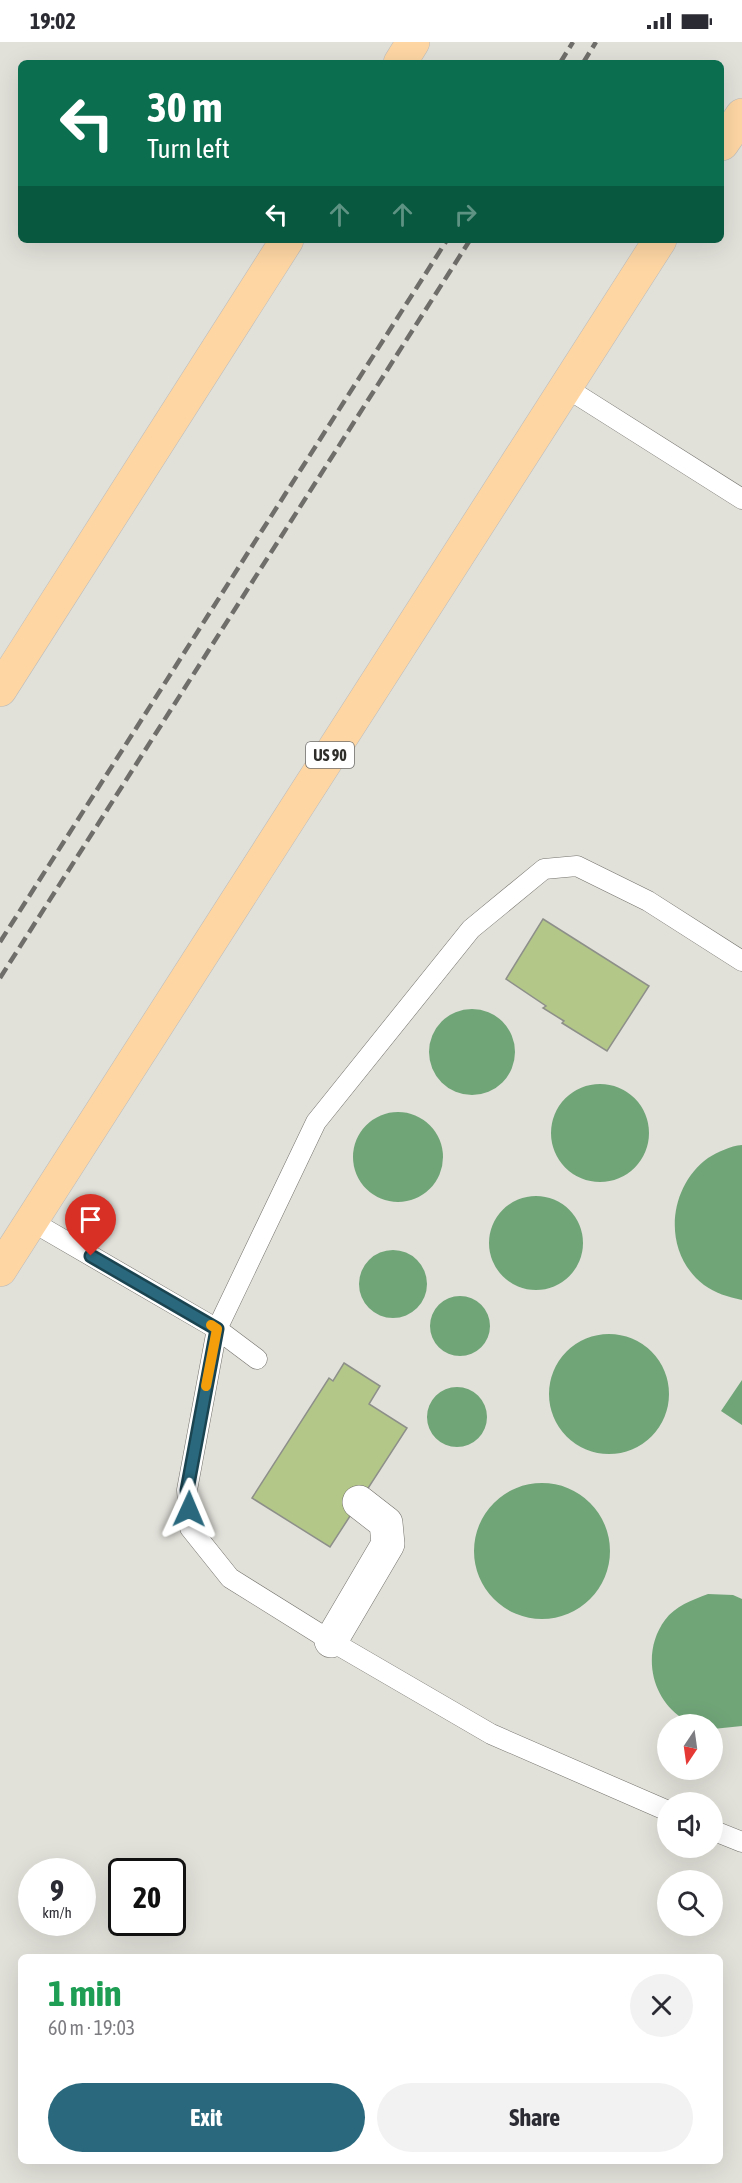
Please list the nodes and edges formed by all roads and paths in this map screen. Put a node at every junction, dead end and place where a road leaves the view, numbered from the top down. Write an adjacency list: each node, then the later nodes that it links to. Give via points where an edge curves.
1 (413, 42): 2 (highway)
2 (402, 60)
3 (742, 115): 4 (highway)
4 (724, 141)
5 (285, 243): 9 (highway)
6 (658, 243): 7 (highway, US 90)
7 (565, 387): 8 (lane); 11 (highway, US 90)
8 (742, 499)
9 (0, 690)
10 (742, 961): 13 (lane, via 648,901 577,866 544,869 471,929 316,1122)
11 (31, 1221): 12 (highway, US 90); 13 (lane)
12 (0, 1270)
13 (217, 1329): 14 (lane); 16 (lane, via 187,1490 190,1528 230,1578)
14 (257, 1359)
15 (359, 1502): 16 (street, via 386,1523 388,1544)
16 (331, 1641): 17 (lane, via 491,1734)
17 (657, 1806)
18 (723, 1834): 19 (lane)
19 (742, 1842)

